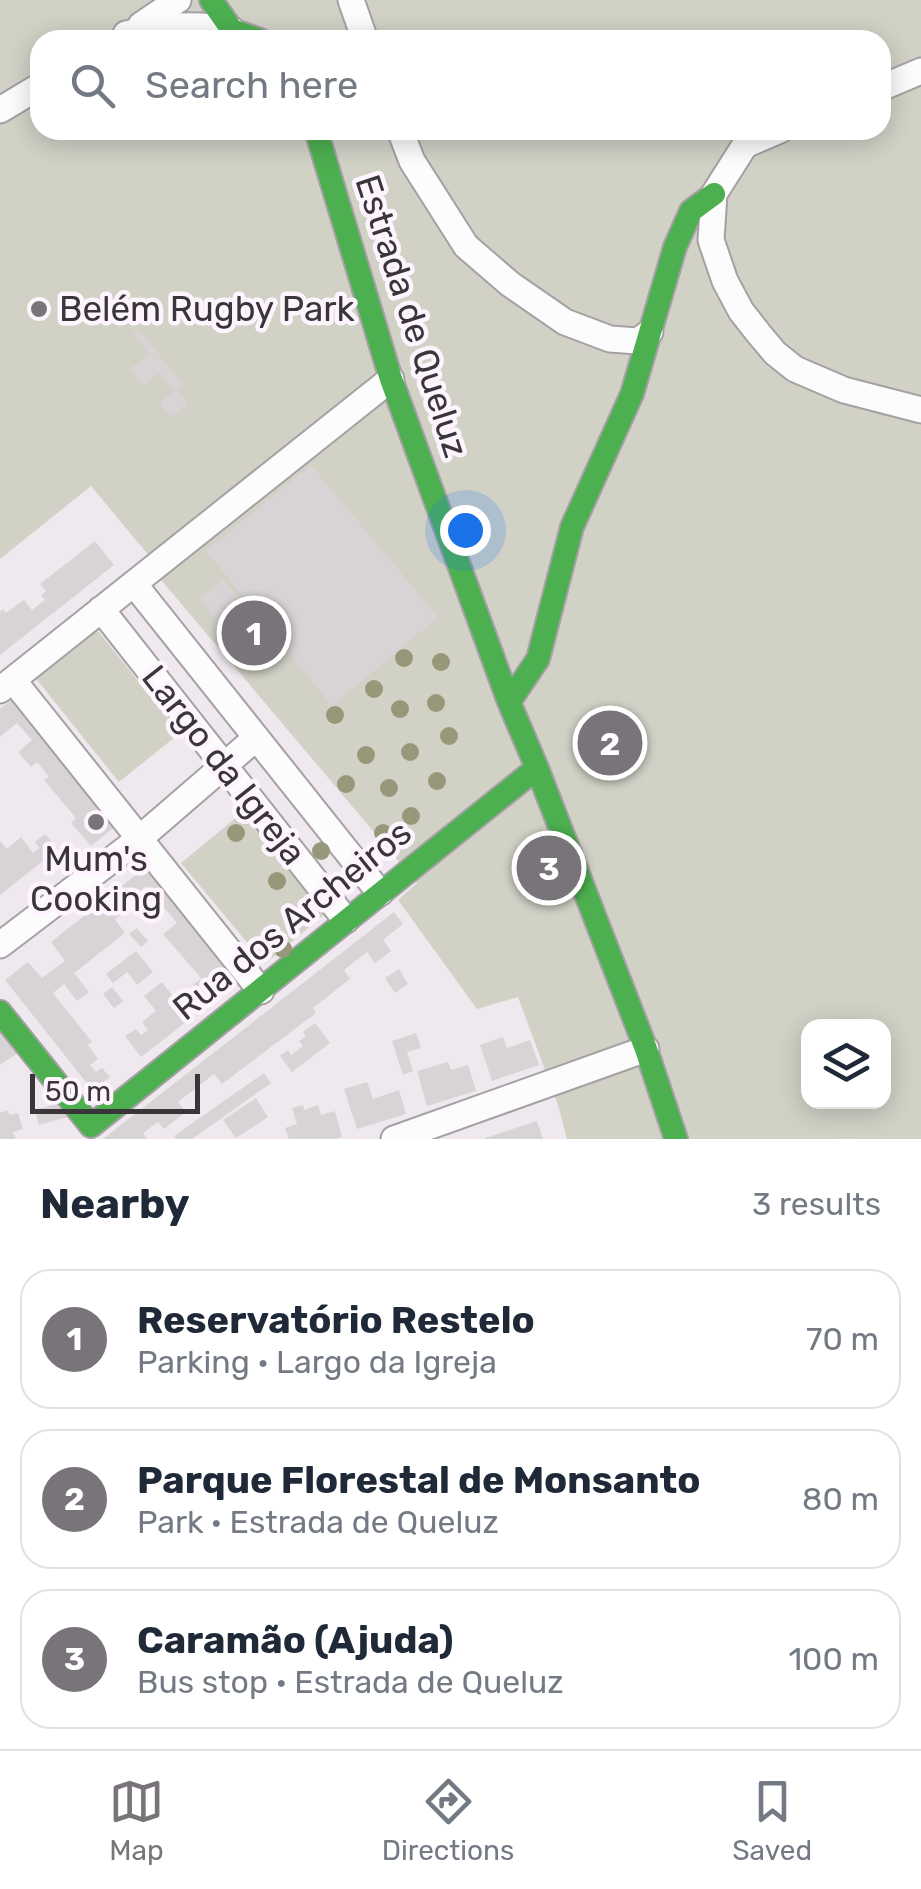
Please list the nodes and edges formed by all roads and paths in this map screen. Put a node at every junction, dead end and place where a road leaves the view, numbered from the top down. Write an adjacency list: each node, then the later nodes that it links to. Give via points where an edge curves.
1 (178, 0): 4 (street)
2 (211, 0): 6 (street)
3 (351, 0): 7 (street)
4 (133, 30)
5 (155, 30): 6 (street, via 184,24)
6 (232, 30)
7 (362, 30)
8 (921, 71): 9 (street)
9 (891, 84)
10 (30, 92): 11 (street)
11 (0, 110)
12 (319, 140): 17 (street, Estrada de Queluz)
13 (404, 140): 16 (street, via 466,246 510,284 564,322 610,339 638,341)
14 (757, 140): 15 (street, via 745,145)
15 (714, 194): 16 (street, via 691,211); 18 (street, via 716,257 740,311 775,352 794,369 844,390)
16 (650, 332): 22 (street, via 632,394 572,527 538,659)
17 (391, 379): 19 (street); 22 (street, Estrada de Queluz)
18 (921, 410)
19 (134, 584): 20 (street); 23 (street, Largo da Igreja)
20 (102, 610): 21 (street); 24 (street, Largo da Igreja)
21 (6, 685): 26 (street)
22 (509, 702): 25 (street, Estrada de Queluz)
23 (256, 738): 24 (street); 27 (street, Largo da Igreja)
24 (224, 765): 26 (street); 28 (street, Largo da Igreja)
25 (537, 768): 27 (street, Rua dos Archeiros); 32 (street, Estrada de Queluz)
26 (139, 838): 29 (street); 30 (street)
27 (380, 892): 28 (street, Rua dos Archeiros)
28 (346, 920): 30 (street, Rua dos Archeiros)
29 (0, 944)
30 (261, 991): 31 (street, Rua dos Archeiros, via 91,1126)
31 (0, 1012)
32 (646, 1049): 33 (street); 34 (street, Estrada de Queluz)
33 (394, 1139)
34 (676, 1139)

